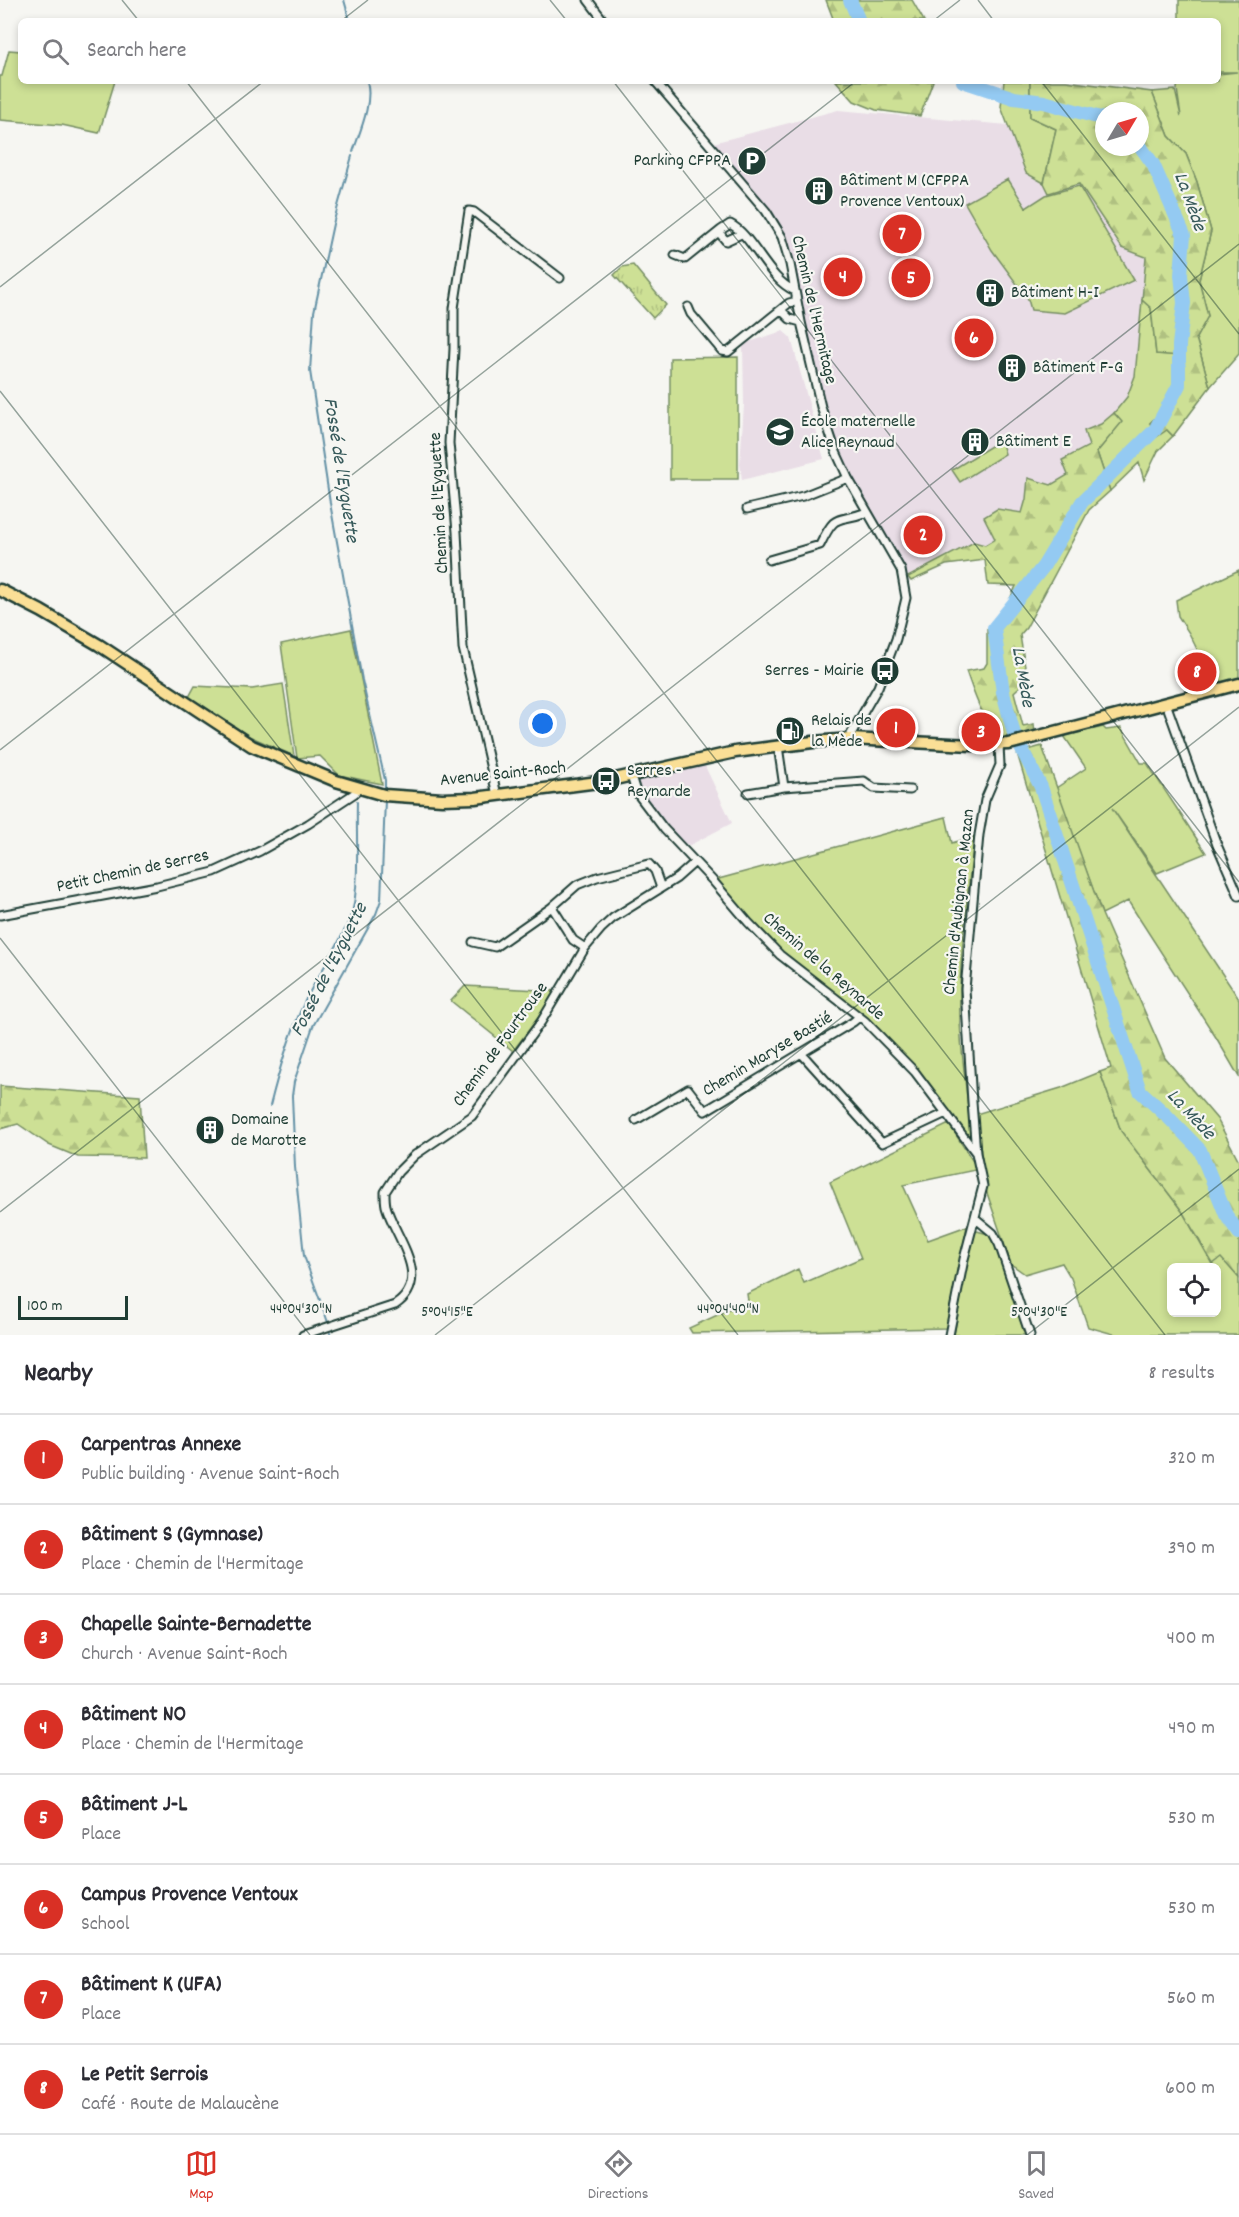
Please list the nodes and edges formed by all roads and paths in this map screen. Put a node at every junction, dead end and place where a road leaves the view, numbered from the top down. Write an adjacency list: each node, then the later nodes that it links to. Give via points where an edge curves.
1 (588, 0): 2 (street)
2 (602, 18)
3 (658, 84): 8 (street, Chemin de l'Hermitage, via 775,223 786,248)
4 (721, 230): 5 (street, via 730,224); 5 (street, via 726,241); 6 (street, via 685,259)
5 (741, 234): 8 (street, via 781,282)
6 (675, 255)
7 (560, 278): 28 (street, Chemin de l'Eyguette, via 469,211 454,308 449,443 463,648)
8 (795, 291): 9 (street, Chemin de l'Hermitage)
9 (797, 301): 11 (street); 12 (street, Chemin de l'Hermitage)
10 (688, 307): 11 (street, via 725,352)
11 (781, 310): 12 (street, via 790,319)
12 (801, 322): 13 (street, Chemin de l'Hermitage, via 821,407)
13 (848, 478): 14 (street, via 803,496); 15 (street, Chemin de l'Hermitage)
14 (747, 509)
15 (867, 512): 16 (street, via 836,520 815,548); 20 (street, Chemin de l'Hermitage, via 901,570 906,598 885,671)
16 (769, 560)
17 (0, 590): 25 (main road, Avenue Saint-Roch, via 83,636 252,746)
18 (1239, 684): 19 (main road, Avenue Saint-Roch)
19 (1166, 703): 21 (main road, Avenue Saint-Roch); 31 (street)
20 (850, 739): 21 (main road, Avenue Saint-Roch); 22 (main road, Avenue Saint-Roch)
21 (1004, 745): 40 (street, Chemin d'Aubignan à Mazan, via 979,835 965,989)
22 (778, 746): 23 (main road, Avenue Saint-Roch); 24 (street)
23 (631, 776): 28 (main road, Avenue Saint-Roch); 29 (street, Chemin de la Reynarde, via 638,796)
24 (784, 787): 26 (street, via 864,781 874,788); 27 (street)
25 (357, 789): 28 (main road, Avenue Saint-Roch, via 422,798); 33 (street, Petit Chemin de Serres, via 308,824 214,872)
26 (910, 790)
27 (748, 793)
28 (497, 795)
29 (695, 862): 30 (street, Chemin de Fourtrouse); 36 (street, Chemin de la Reynarde, via 780,955)
30 (661, 888): 32 (street, via 649,864 577,885); 35 (street, Chemin de Fourtrouse, via 608,922)
31 (1239, 896)
32 (552, 907): 34 (street, via 495,947); 35 (street, via 573,940)
33 (0, 915)
34 (472, 942)
35 (585, 948): 42 (street, Chemin de Fourtrouse, via 541,1022 472,1116 415,1155 385,1192 387,1207 411,1265 408,1293 395,1305)
36 (859, 1017): 37 (street, Chemin Maryse Bastié); 38 (street, Chemin de la Reynarde, via 915,1072)
37 (801, 1053): 38 (street, via 882,1143); 39 (street, Chemin Maryse Bastié, via 705,1110 688,1089)
38 (946, 1113): 40 (street, Chemin de la Reynarde)
39 (636, 1120)
40 (976, 1153): 41 (street, Chemin d'Aubignan à Mazan, via 983,1186)
41 (975, 1218): 43 (street); 44 (street, via 993,1233 999,1245)
42 (303, 1335)
43 (949, 1335)
44 (1030, 1335)

